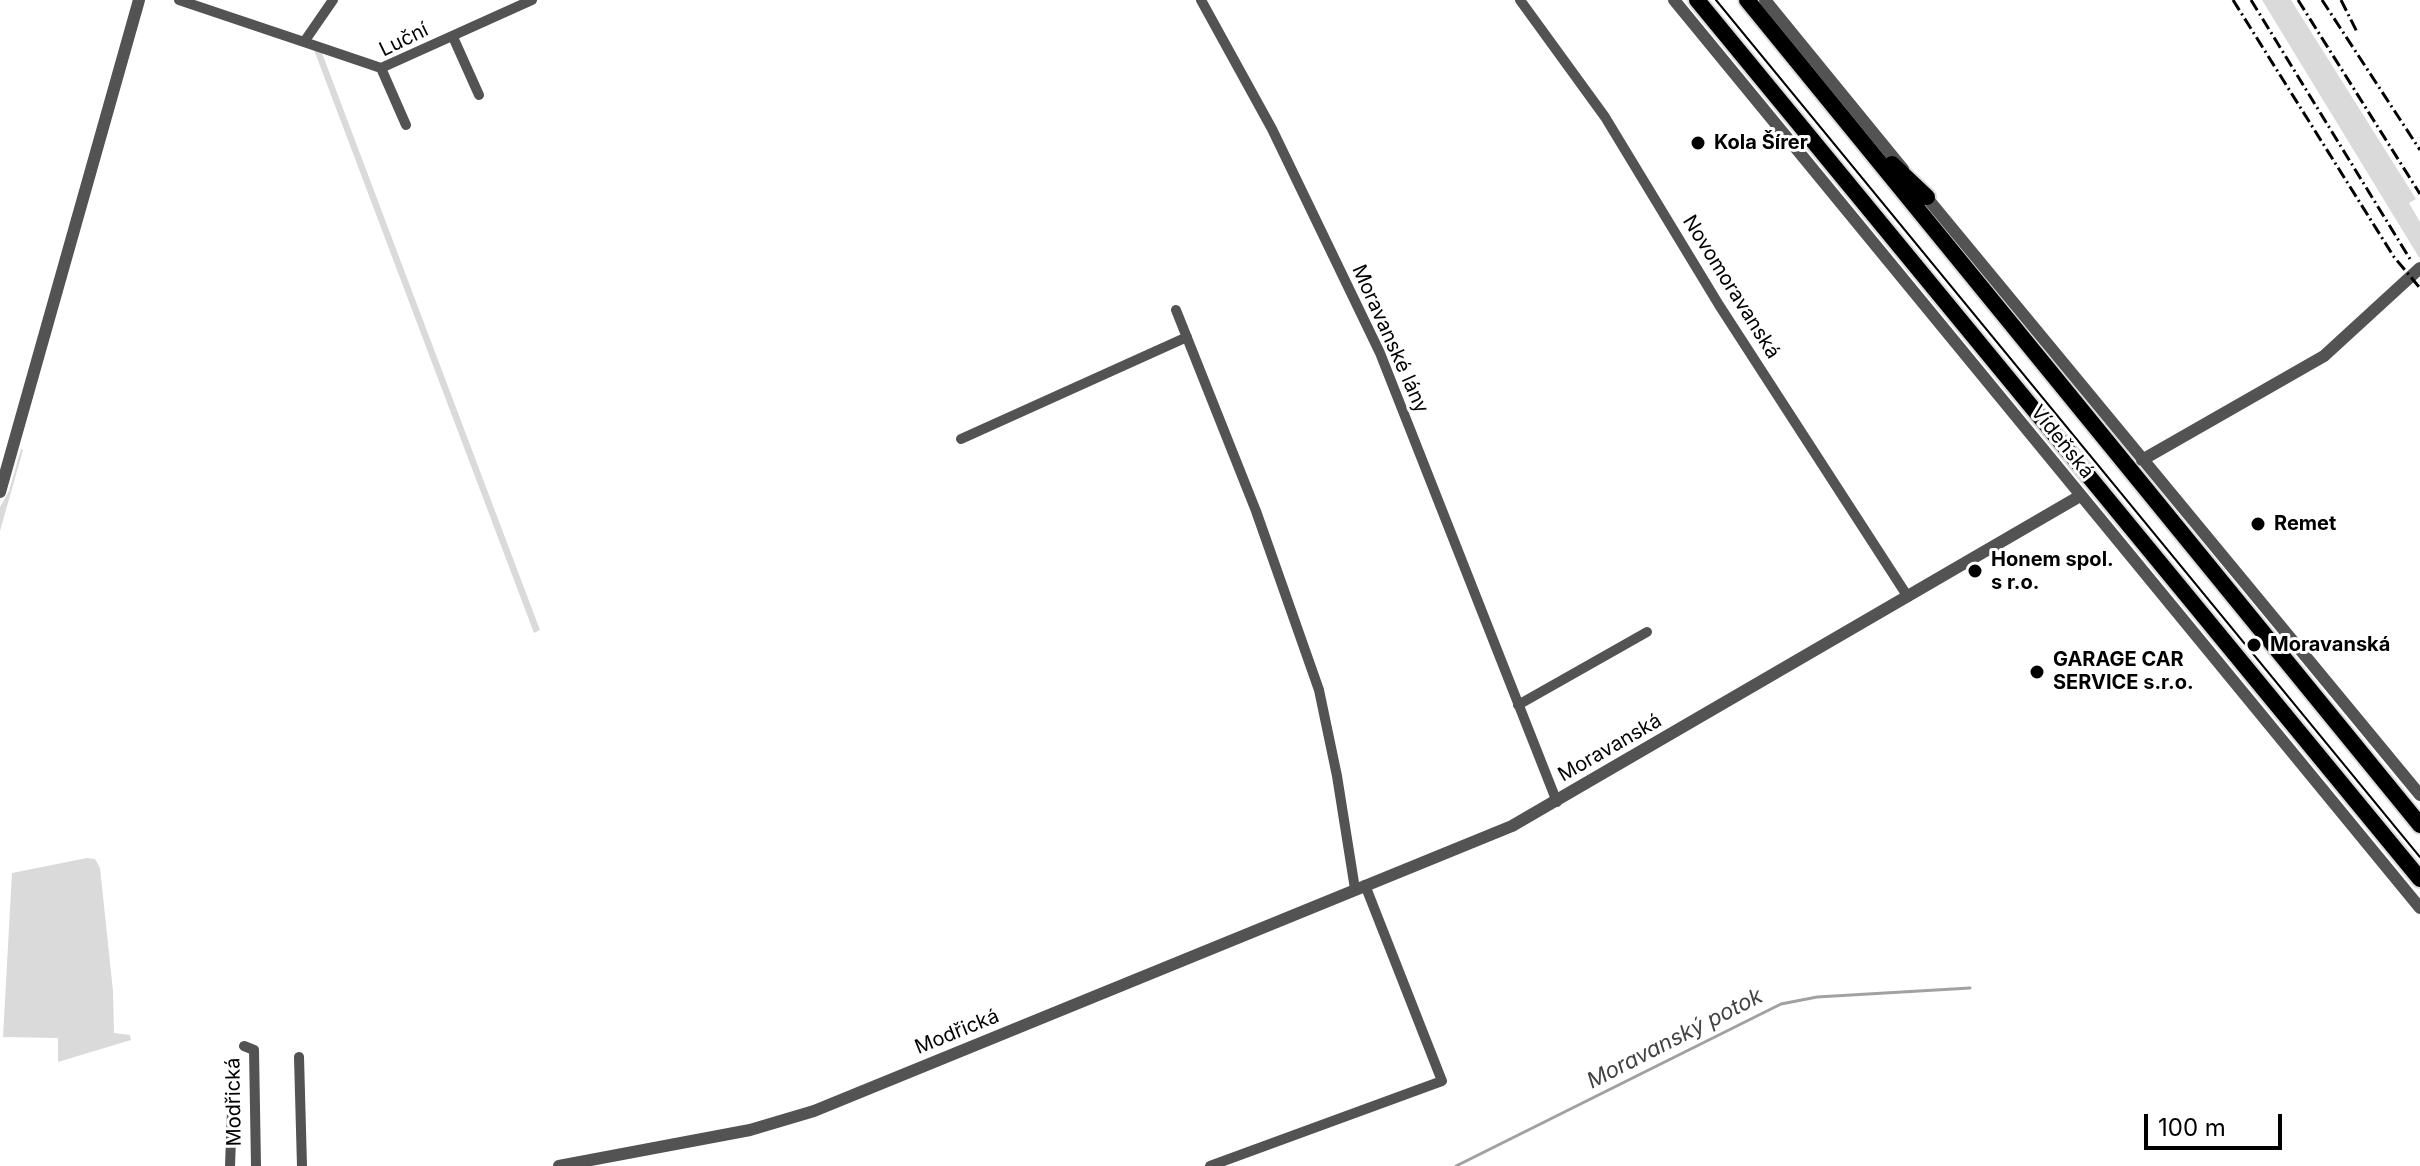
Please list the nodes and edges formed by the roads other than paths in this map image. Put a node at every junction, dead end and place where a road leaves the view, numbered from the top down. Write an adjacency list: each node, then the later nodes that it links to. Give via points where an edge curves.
1 (139, 0): 24 (street)
2 (179, 0): 11 (street)
3 (333, 0): 13 (street)
4 (532, 0): 12 (street, Luční)
5 (1201, 0): 28 (street, Moravanské lány, via 1272,129 1380,353)
6 (1520, 0): 26 (street, Novomoravanská, via 1605,117)
7 (1674, 0): 25 (street, Vídeňská)
8 (1697, 0): 32 (highway, Vídeňská)
9 (1747, 0): 14 (highway, Vídeňská)
10 (1765, 0): 18 (street)
11 (197, 3): 13 (street)
12 (453, 37): 15 (street, Luční); 16 (street, Luční)
13 (304, 42): 15 (street)
14 (1791, 54): 18 (highway); 31 (highway, Vídeňská)
15 (381, 68): 17 (street, Luční)
16 (479, 95)
17 (406, 125)
18 (1927, 197): 23 (street)
19 (2420, 268): 23 (street, via 2324,356)
20 (1176, 310): 21 (street)
21 (1187, 337): 22 (street); 33 (street, via 1319,690)
22 (961, 439)
23 (2142, 460): 29 (street)
24 (0, 492)
25 (2080, 496): 26 (street, Moravanská); 34 (street, Vídeňská)
26 (1908, 597): 30 (street, Moravanská)
27 (1647, 632): 28 (street)
28 (1518, 705): 30 (street, Moravanské lány)
29 (2420, 795)
30 (1557, 802): 33 (street, Moravanská, via 1512,826)
31 (2420, 825)
32 (2420, 879)
33 (1360, 887): 41 (street, Modřická, via 814,1111 750,1130); 42 (street, via 1442,1081)
34 (2420, 908)
35 (244, 1046): 39 (street, Modřická, via 254,1050)
36 (299, 1057): 40 (street)
37 (232, 1112): 38 (street, Modřická)
38 (230, 1166)
39 (256, 1166)
40 (302, 1166)
41 (559, 1166)
42 (1210, 1166)

